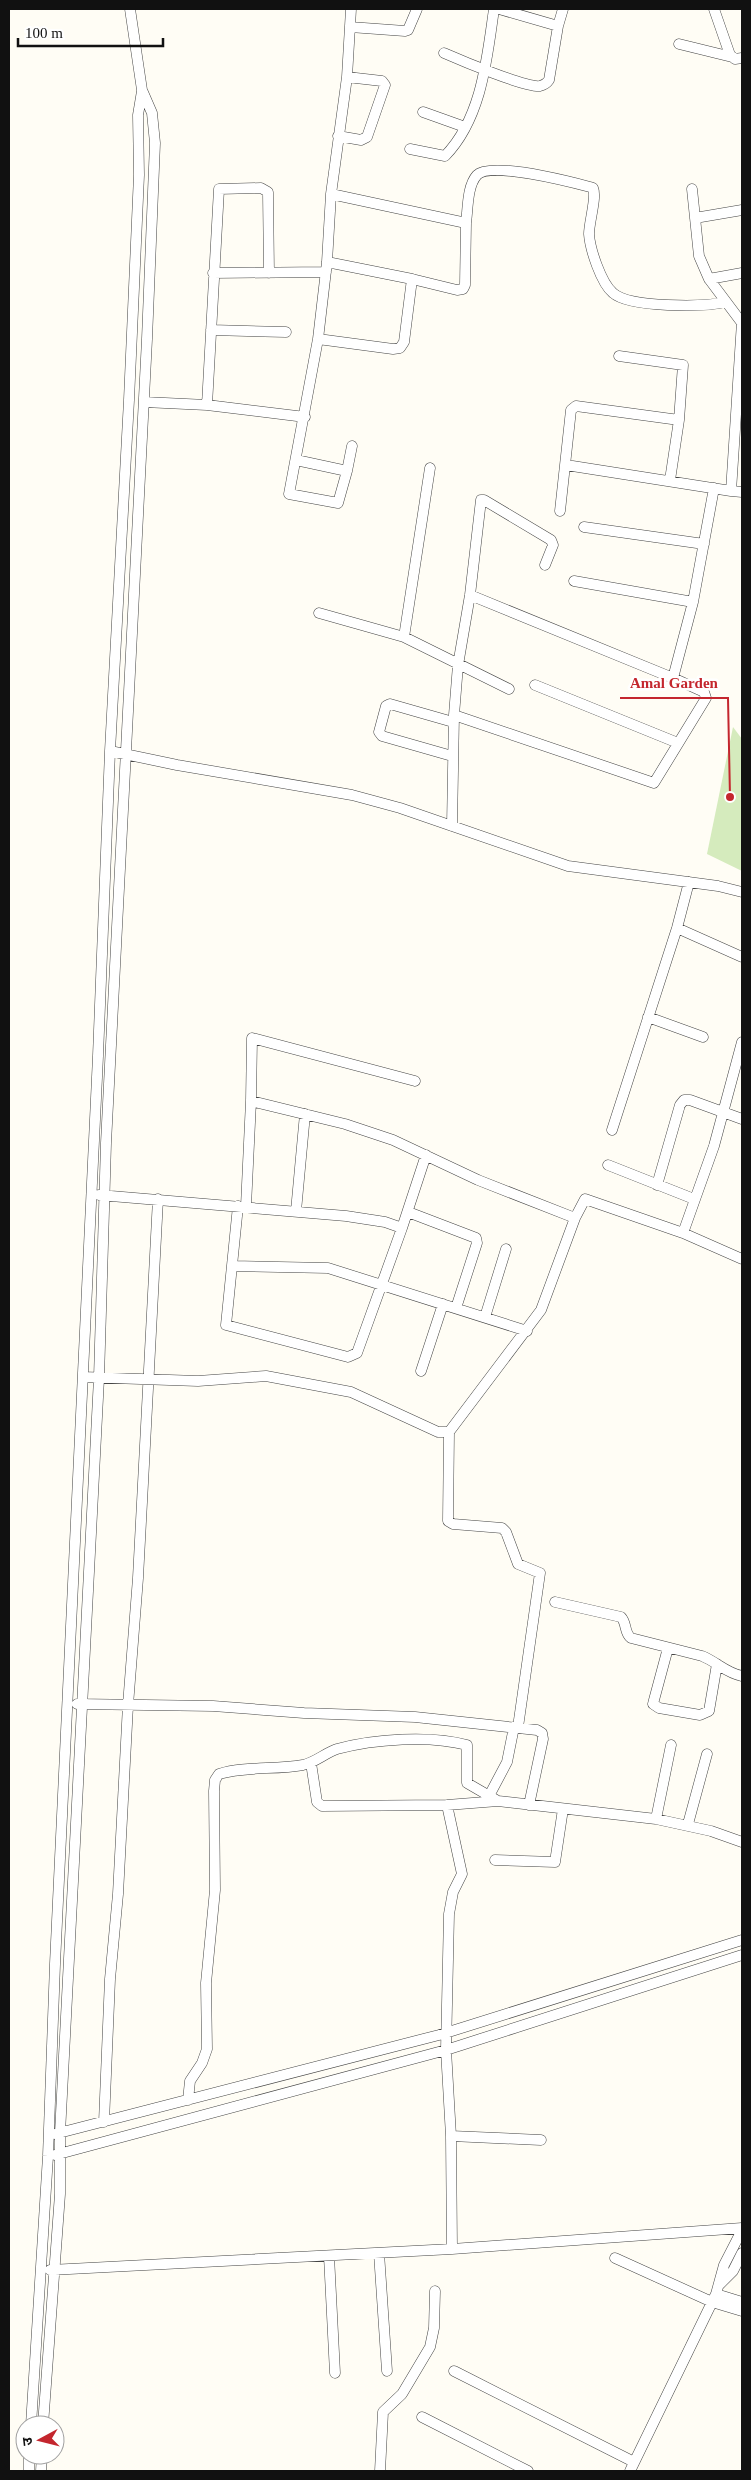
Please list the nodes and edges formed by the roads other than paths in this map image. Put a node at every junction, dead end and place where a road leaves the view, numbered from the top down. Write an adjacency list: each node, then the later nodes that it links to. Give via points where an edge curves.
1 (130, 9): 15 (street)
2 (351, 9): 9 (street)
3 (417, 9): 9 (street, via 405,32)
4 (494, 9): 13 (street)
5 (499, 9): 8 (street)
6 (563, 9): 8 (street)
7 (714, 9): 12 (street)
8 (558, 26): 13 (street, via 547,83 535,86)
9 (350, 27): 14 (street)
10 (679, 44): 12 (street)
11 (444, 53): 13 (street)
12 (737, 57)
13 (485, 70): 17 (street, via 477,102)
14 (348, 76): 18 (street); 18 (street, via 382,81 385,85 366,137 360,140)
15 (142, 90): 37 (street, via 138,115 139,175); 38 (street, via 152,113 155,144)
16 (423, 112): 17 (street)
17 (464, 127): 19 (street, via 445,156)
18 (338, 136): 21 (street)
19 (410, 149)
20 (692, 189): 23 (street)
21 (331, 194): 24 (street); 25 (street)
22 (742, 210): 23 (street)
23 (695, 218): 30 (street, via 699,256)
24 (466, 223): 29 (street, via 463,289); 31 (street, via 473,181 485,170 502,170 590,187 595,194 589,225 591,246 608,288 614,294 629,300 690,307)
25 (327, 267): 26 (street); 29 (street); 35 (street)
26 (269, 272): 27 (street); 27 (street, via 268,192 261,188 222,188 217,192)
27 (213, 273): 33 (street)
28 (742, 273): 30 (street)
29 (412, 279): 35 (street, via 404,342 400,348)
30 (709, 279): 31 (street)
31 (726, 302): 32 (street)
32 (742, 323): 50 (street)
33 (211, 330): 34 (street); 40 (street)
34 (286, 332)
35 (318, 339): 41 (street)
36 (619, 356): 42 (street, via 682,365)
37 (130, 386): 38 (street); 67 (street)
38 (144, 387): 39 (street)
39 (144, 402): 40 (street); 68 (street)
40 (207, 405): 41 (street)
41 (305, 417): 44 (street)
42 (679, 420): 45 (street, via 573,407); 48 (street)
43 (352, 446): 47 (street)
44 (296, 460): 47 (street); 47 (street, via 288,492 291,495 338,503)
45 (566, 465): 48 (street); 52 (street)
46 (430, 468): 60 (street)
47 (347, 471)
48 (670, 480): 49 (street)
49 (714, 488): 50 (street); 54 (street)
50 (732, 491): 51 (street)
51 (742, 492)
52 (560, 511)
53 (584, 528): 54 (street)
54 (704, 544): 58 (street)
55 (545, 565): 57 (street, via 553,545 551,540 482,499)
56 (574, 581): 58 (street)
57 (470, 595): 61 (street); 62 (street)
58 (693, 602): 62 (street)
59 (319, 613): 60 (street)
60 (404, 637): 61 (street)
61 (458, 665): 64 (street); 65 (street)
62 (673, 678): 66 (street, via 706,695)
63 (534, 685): 66 (street)
64 (509, 689)
65 (454, 719): 66 (street, via 649,782 656,781); 69 (street); 69 (street, via 390,704 386,706 379,732 382,736)
66 (678, 742)
67 (110, 751): 68 (street); 73 (street)
68 (127, 755): 70 (street, via 352,795); 74 (street)
69 (452, 756): 70 (street)
70 (452, 826): 71 (street, via 568,866)
71 (689, 882): 72 (street); 75 (street)
72 (742, 892)
73 (104, 905): 74 (street); 89 (street)
74 (119, 905): 90 (street)
75 (677, 928): 76 (street); 77 (street)
76 (742, 957)
77 (648, 1018): 78 (street); 85 (street)
78 (703, 1037)
79 (742, 1042): 82 (street)
80 (415, 1081): 81 (street, via 254,1036 251,1041)
81 (252, 1101): 83 (street); 93 (street)
82 (722, 1112): 84 (street); 88 (street, via 684,1100); 92 (street)
83 (305, 1114): 86 (street, via 377,1135); 94 (street)
84 (742, 1119)
85 (612, 1130)
86 (426, 1155): 95 (street); 96 (street, via 478,1180)
87 (608, 1165): 88 (street)
88 (657, 1185): 92 (street)
89 (92, 1194): 90 (street); 108 (street)
90 (104, 1195): 91 (street); 109 (street)
91 (158, 1199): 93 (street); 110 (street)
92 (694, 1199): 98 (street)
93 (242, 1206): 94 (street); 101 (street)
94 (296, 1211): 97 (street, via 366,1218)
95 (408, 1212): 97 (street); 104 (street, via 476,1238)
96 (575, 1218): 98 (street, via 588,1198); 106 (street, via 551,1289)
97 (402, 1228): 102 (street)
98 (682, 1233): 100 (street)
99 (506, 1249): 105 (street)
100 (742, 1259)
101 (233, 1266): 102 (street, via 328,1268); 102 (street, via 228,1327 348,1357 357,1353)
102 (383, 1285): 103 (street)
103 (443, 1304): 104 (street); 107 (street)
104 (456, 1308): 105 (street)
105 (485, 1317): 106 (street)
106 (527, 1331): 111 (street)
107 (421, 1371)
108 (83, 1377): 109 (street); 116 (street)
109 (99, 1378): 110 (street); 117 (street)
110 (150, 1380): 111 (street, via 198,1381 266,1376 326,1386 351,1392 438,1432); 118 (street)
111 (449, 1432): 119 (street, via 448,1521 502,1528 518,1564 540,1573)
112 (555, 1602): 113 (street, via 621,1617 631,1638)
113 (668, 1648): 114 (street, via 702,1656); 114 (street, via 654,1700 659,1708 700,1715 709,1711)
114 (717, 1664): 115 (street, via 726,1672)
115 (742, 1676)
116 (67, 1704): 117 (street); 138 (street)
117 (81, 1704): 118 (street); 137 (street)
118 (128, 1705): 119 (street, via 213,1706 416,1717); 136 (street)
119 (516, 1727): 123 (street); 125 (street, via 537,1730 543,1736)
120 (671, 1745): 127 (street)
121 (706, 1754): 128 (street)
122 (311, 1763): 123 (street, via 335,1750 373,1744 422,1740 465,1744 468,1748 467,1783); 124 (street, via 317,1802 322,1806); 135 (street, via 227,1772 219,1774 215,1780 214,1911 206,1983 207,2048 202,2063 190,2080)
123 (494, 1799): 124 (street); 125 (street)
124 (447, 1804): 133 (street, via 462,1874 453,1892 448,1914)
125 (529, 1805): 126 (street)
126 (563, 1809): 127 (street); 130 (street, via 554,1862)
127 (656, 1818): 128 (street)
128 (688, 1824): 129 (street)
129 (742, 1842)
130 (495, 1860)
131 (742, 1940): 133 (street)
132 (742, 1955): 134 (street)
133 (447, 2032): 134 (street); 135 (street)
134 (446, 2050): 139 (street); 141 (street)
135 (188, 2100): 136 (street)
136 (104, 2122): 137 (street)
137 (60, 2133): 138 (street); 141 (street)
138 (49, 2135): 142 (street)
139 (451, 2136): 140 (street); 144 (street)
140 (541, 2140)
141 (60, 2154): 142 (street); 149 (street)
142 (48, 2156): 150 (street)
143 (742, 2229): 144 (street); 152 (street, via 724,2265)
144 (452, 2249): 145 (street)
145 (379, 2253): 147 (street); 155 (street)
146 (742, 2253): 152 (street)
147 (328, 2256): 149 (street); 157 (street)
148 (614, 2258): 152 (street)
149 (55, 2270): 150 (street); 159 (street)
150 (41, 2271): 158 (street)
151 (435, 2291): 162 (street, via 430,2347 402,2394 383,2412)
152 (716, 2294): 153 (street); 154 (street); 161 (street)
153 (742, 2302)
154 (742, 2311)
155 (387, 2371)
156 (454, 2371): 161 (street)
157 (335, 2373)
158 (32, 2415)
159 (44, 2415)
160 (422, 2417): 163 (street)
161 (632, 2467)
162 (380, 2471)
163 (528, 2471)

